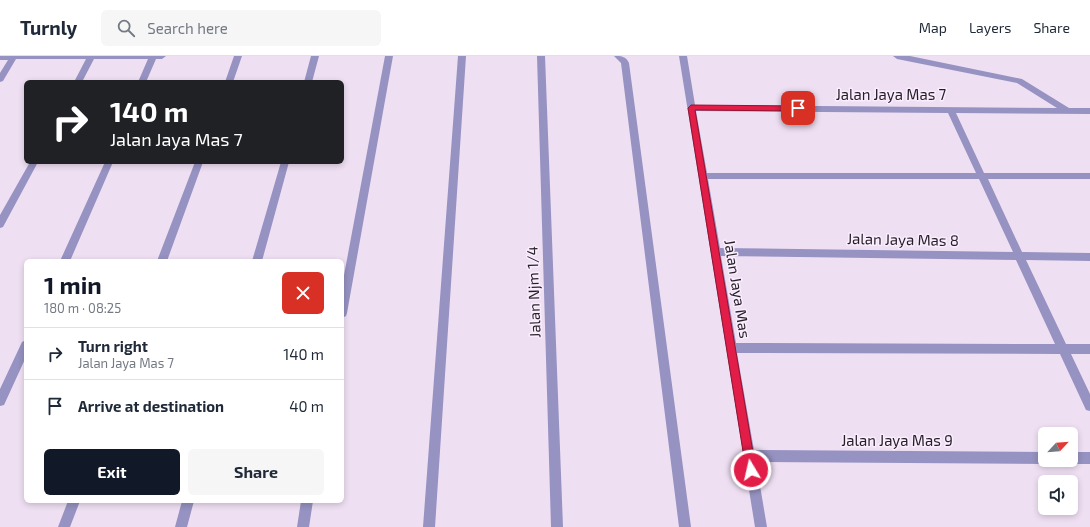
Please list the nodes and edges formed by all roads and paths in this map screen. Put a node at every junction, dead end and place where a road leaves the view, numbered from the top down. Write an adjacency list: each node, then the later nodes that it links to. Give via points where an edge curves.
1 (92, 56): 2 (street); 13 (street); 15 (street)
2 (154, 56): 3 (street); 16 (street)
3 (162, 56)
4 (238, 56): 17 (street)
5 (315, 56): 18 (street)
6 (389, 56): 37 (street)
7 (462, 56): 54 (street)
8 (541, 56): 55 (street, Jalan Njm 1/4)
9 (618, 56): 56 (street, via 625,63)
10 (683, 56): 19 (street, Jalan Jaya Mas)
11 (897, 56): 21 (street, via 1019,81)
12 (0, 57): 13 (street)
13 (14, 57): 14 (street)
14 (0, 79)
15 (79, 80)
16 (143, 80)
17 (230, 80)
18 (309, 80)
19 (691, 108): 20 (street, Jalan Jaya Mas 7); 28 (street, Jalan Jaya Mas)
20 (950, 110): 21 (street, Jalan Jaya Mas 7); 27 (street)
21 (1068, 110): 22 (street, Jalan Jaya Mas 7)
22 (1090, 111)
23 (33, 164): 30 (street)
24 (107, 164): 34 (street)
25 (198, 164): 35 (street)
26 (284, 164): 36 (street)
27 (981, 175): 28 (street); 29 (street); 32 (street)
28 (702, 176): 31 (street, Jalan Jaya Mas)
29 (1090, 176)
30 (0, 224)
31 (715, 252): 32 (street, Jalan Jaya Mas 8); 38 (street, Jalan Jaya Mas)
32 (1019, 256): 33 (street, Jalan Jaya Mas 8); 40 (street)
33 (1090, 257)
34 (66, 259)
35 (163, 259)
36 (258, 259)
37 (344, 302)
38 (731, 348): 40 (street); 44 (street, Jalan Jaya Mas)
39 (24, 349): 42 (street)
40 (1063, 349): 41 (street); 43 (street)
41 (1090, 349)
42 (0, 400)
43 (1090, 406)
44 (749, 456): 45 (street, Jalan Jaya Mas 9); 57 (street, Jalan Jaya Mas)
45 (1038, 458)
46 (1078, 458): 47 (street)
47 (1090, 458)
48 (73, 503): 51 (street)
49 (187, 503): 52 (street)
50 (307, 503): 53 (street)
51 (64, 527)
52 (181, 527)
53 (303, 527)
54 (428, 527)
55 (557, 527)
56 (686, 527)
57 (761, 527)

